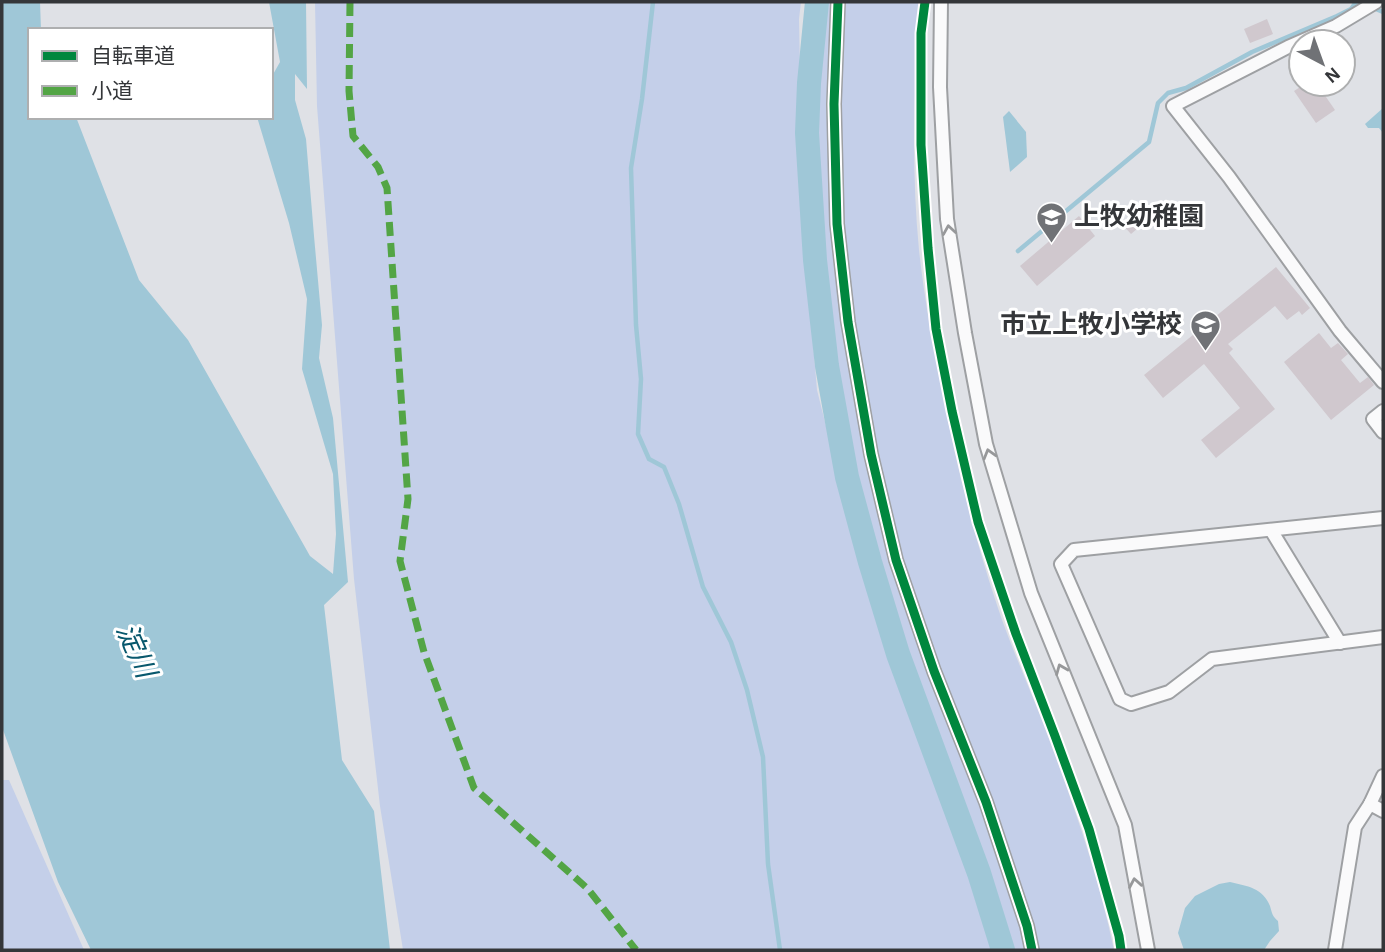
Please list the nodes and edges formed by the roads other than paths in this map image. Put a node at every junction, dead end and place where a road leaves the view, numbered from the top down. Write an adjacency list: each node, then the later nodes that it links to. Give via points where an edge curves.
1 (838, 2): 14 (street, via 836,224 872,454 896,560 986,802)
2 (941, 2): 15 (street, one-way to 2, via 1125,825 1031,593 986,444 947,219)
3 (1376, 2): 4 (street, via 1172,106)
4 (1383, 382)
5 (1383, 411): 6 (street, via 1373,419)
6 (1383, 432)
7 (1383, 519): 8 (street)
8 (1271, 530): 10 (street); 10 (street, via 1074,550 1061,564 1120,699 1131,704 1169,692 1212,659)
9 (1383, 636): 10 (street)
10 (1340, 643)
11 (1383, 776): 12 (street)
12 (1370, 804): 13 (street); 16 (street, via 1355,827)
13 (1383, 811)
14 (1032, 950)
15 (1148, 950)
16 (1335, 950)

